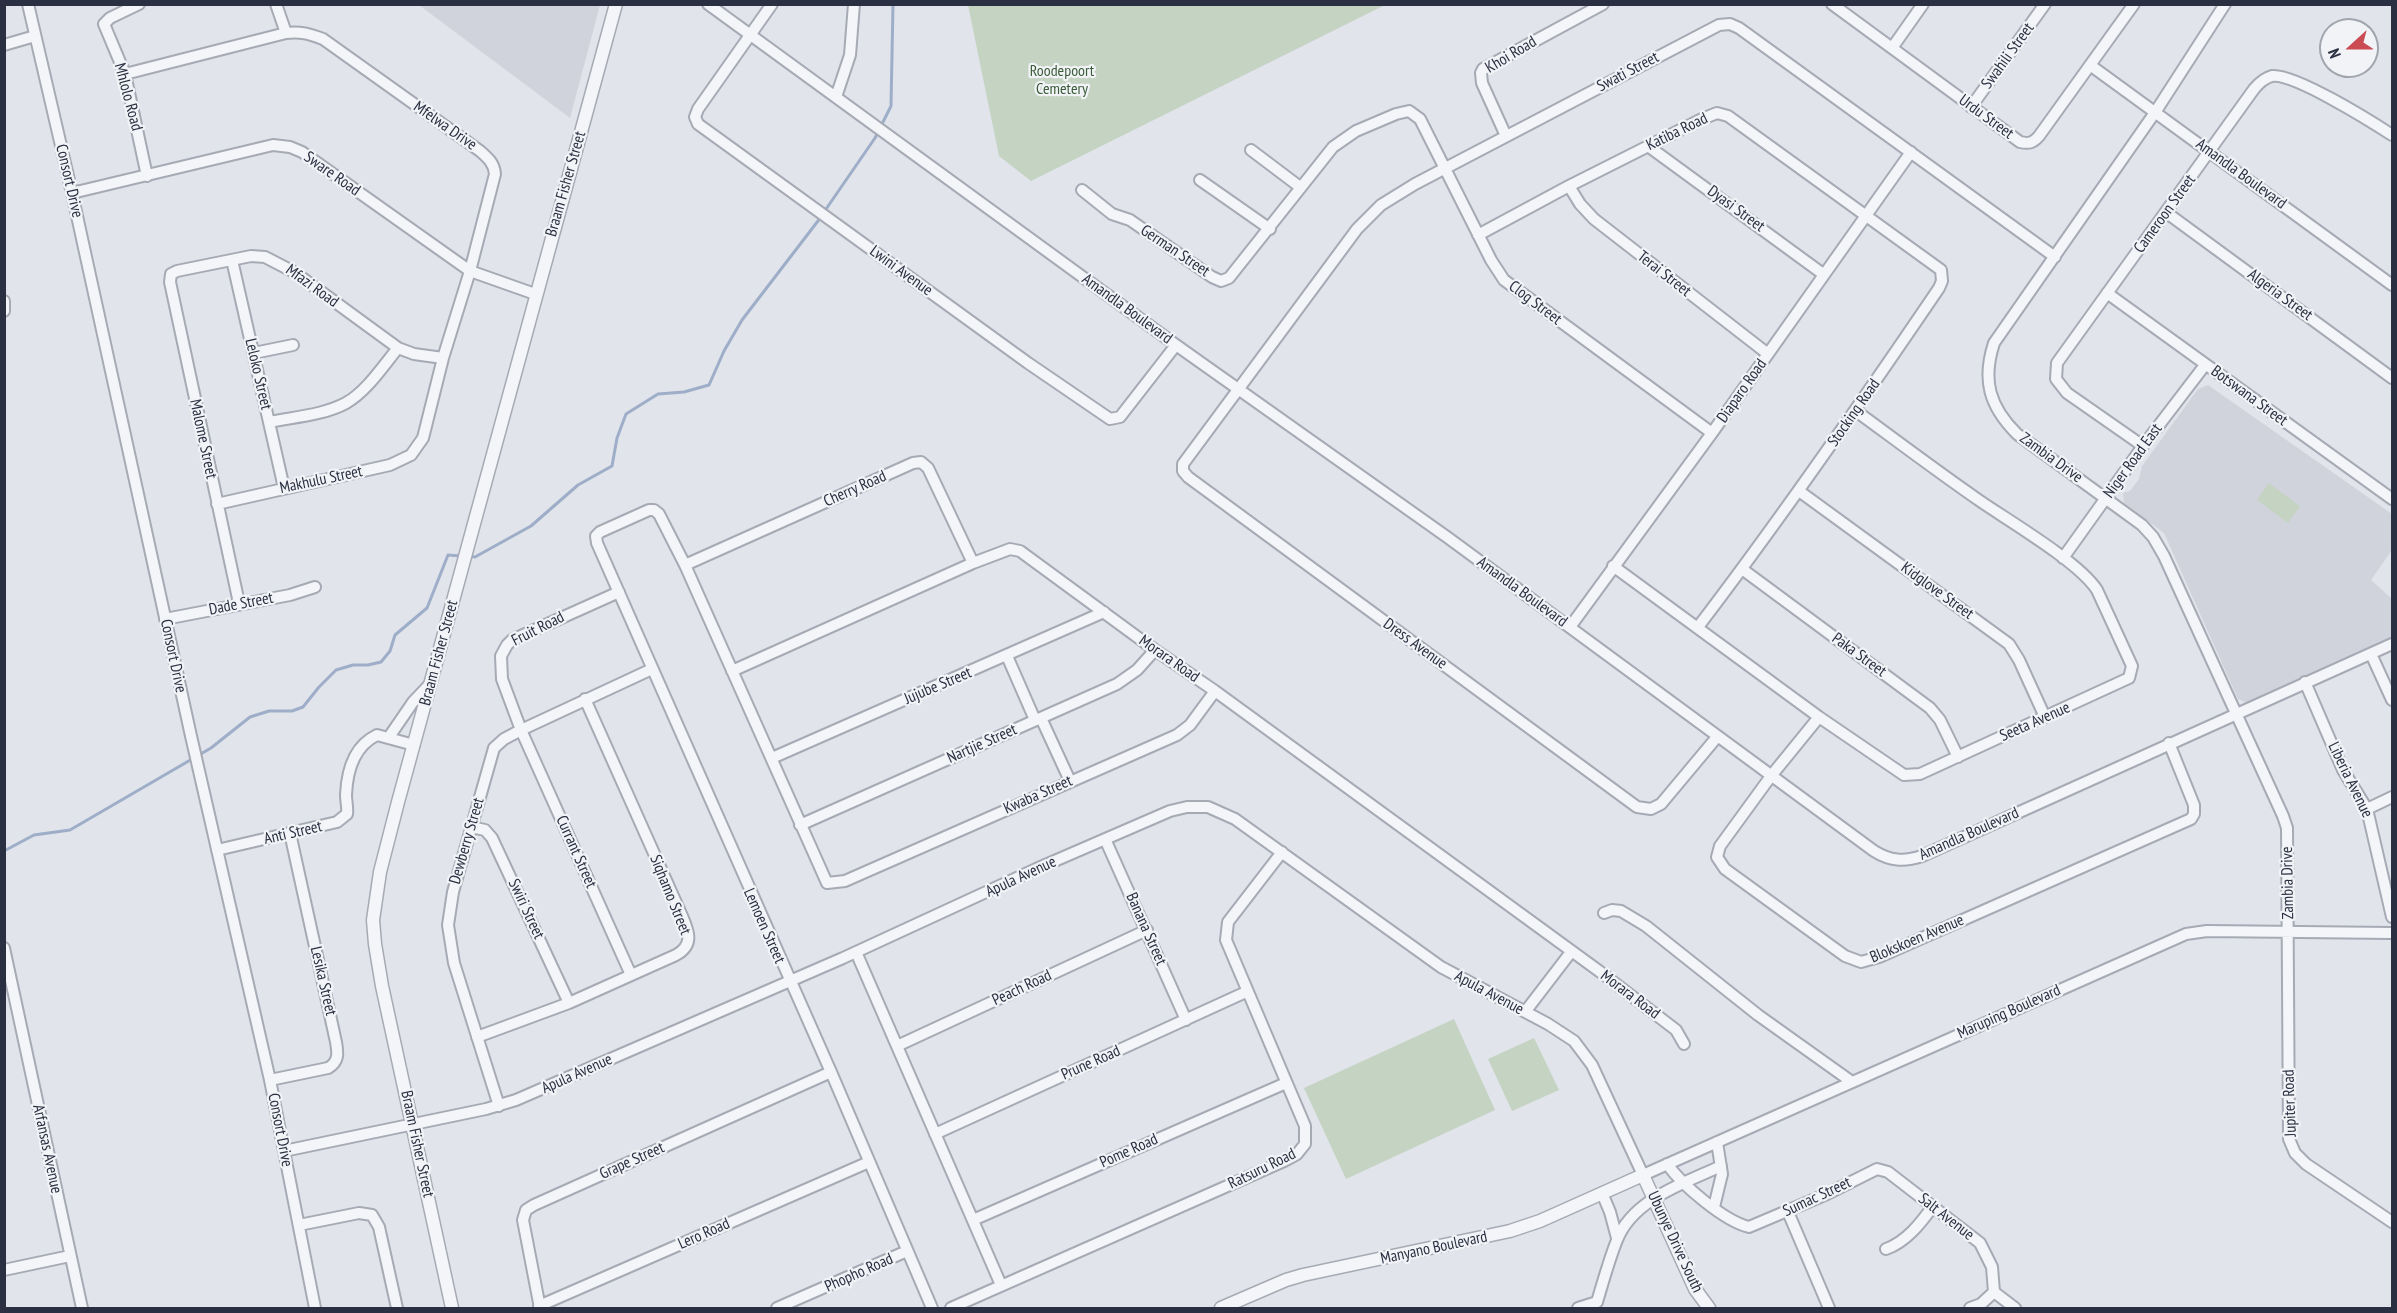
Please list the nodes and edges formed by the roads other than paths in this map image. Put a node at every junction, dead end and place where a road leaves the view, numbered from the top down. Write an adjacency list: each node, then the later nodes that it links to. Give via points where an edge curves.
1 (28, 4): 16 (street, Consort Drive)
2 (139, 4): 20 (street, Mhlolo Road, via 104,24)
3 (276, 4): 14 (street)
4 (616, 4): 49 (street, Braam Fisher Street)
5 (708, 4): 15 (street, Amandla Boulevard)
6 (772, 4): 15 (street)
7 (855, 4): 21 (street, via 850,55)
8 (1603, 4): 26 (street, Khoi Road, via 1480,73)
9 (1832, 4): 18 (street, Urdu Street)
10 (1923, 4): 18 (street)
11 (2045, 4): 22 (street, Swahili Street)
12 (2133, 4): 19 (street, Urdu Street)
13 (2225, 4): 23 (street, Zambia Drive)
14 (286, 33): 20 (street, Mfelwa Drive); 44 (street, Mfelwa Drive, via 299,31 324,39 491,161 495,174)
15 (752, 35): 21 (street, Amandla Boulevard); 53 (street, Lwini Avenue, via 704,100 696,120 829,220 1110,419 1120,417)
16 (35, 36): 17 (street); 37 (street, Consort Drive)
17 (4, 45)
18 (1892, 48): 22 (street, Urdu Street)
19 (2090, 65): 22 (street, Urdu Street, via 2030,143 2020,142); 23 (street, Amandla Boulevard)
20 (125, 74): 32 (street, Mhlolo Road)
21 (836, 97): 53 (street, Amandla Boulevard)
22 (1971, 107)
23 (2156, 111): 30 (street, Amandla Boulevard); 42 (street, Zambia Drive)
24 (1420, 119): 31 (street, Clog Street); 35 (street, German Street, via 1403,111 1356,131 1333,147)
25 (2392, 135): 30 (street, Cameroon Street, via 2326,95 2273,76 2260,81)
26 (1506, 136): 29 (street, Swati Street, via 1713,27 1726,24 1739,28); 31 (street, Swati Street)
27 (1648, 146): 34 (street, Katiba Road); 39 (street, Katiba Road, via 1722,113); 46 (street, Dyasi Street)
28 (1251, 150): 35 (street)
29 (1911, 152): 39 (street, Diaparo Road); 42 (street, Swati Street)
30 (2211, 152): 38 (street, Cameroon Street); 47 (street, Amandla Boulevard)
31 (1445, 168): 41 (street, Clog Street); 60 (street, Swati Street, via 1398,194 1366,218)
32 (147, 176): 37 (street, Sware Road); 44 (street, Sware Road, via 254,149 291,147)
33 (1200, 180): 40 (street)
34 (1569, 186): 41 (street, Katiba Road); 56 (street, Terai Street, via 1594,219)
35 (1300, 187): 40 (street, German Street)
36 (1082, 190): 40 (street, German Street, via 1112,214 1130,220 1221,281 1229,278)
37 (72, 193): 80 (street, Consort Drive)
38 (2166, 213): 48 (street, Cameroon Street); 59 (street, Algeria Street)
39 (1865, 214): 46 (street, Diaparo Road); 61 (street, Stocking Road, via 1938,266 1942,275 1939,288)
40 (1270, 229)
41 (1478, 235): 63 (street, Clog Street, via 1504,280)
42 (2055, 257): 68 (street, Zambia Drive, via 1995,342 1989,358 1991,397 2002,419 2017,434)
43 (232, 260): 45 (street, Mfazi Road); 54 (street, Mfazi Road, via 265,256 278,261); 55 (street, Leloko Street)
44 (470, 272): 49 (street, Sware Road); 57 (street, Mfelwa Drive)
45 (171, 274): 70 (street, Malome Street, via 182,347)
46 (1823, 274): 56 (street, Diaparo Road)
47 (2392, 285)
48 (2106, 293): 58 (street, Botswana Street); 65 (street, Cameroon Street, via 2060,358 2056,379 2067,393)
49 (535, 294): 89 (street, Braam Fisher Street)
50 (4, 301): 51 (street)
51 (4, 311)
52 (293, 345): 55 (street)
53 (1176, 345): 60 (street, Amandla Boulevard)
54 (398, 348): 57 (street, Mfazi Road); 62 (street, via 367,386 348,402)
55 (254, 353): 62 (street, Leloko Street)
56 (1768, 354): 63 (street, Diaparo Road)
57 (443, 358): 64 (street, Mfelwa Drive)
58 (2205, 365): 65 (street, Niger Road East); 69 (street, Botswana Street)
59 (2392, 378)
60 (1239, 390): 81 (street, Amandla Boulevard); 100 (street, Dress Avenue, via 1185,460 1183,468 1188,477 1637,807 1651,809 1661,804)
61 (1856, 411): 67 (street, Stocking Road); 71 (street, Seeta Avenue)
62 (269, 422): 66 (street, Leloko Street)
63 (1712, 433): 74 (street, Diaparo Road)
64 (419, 445): 66 (street, Makhulu Street, via 399,463)
65 (2143, 446): 68 (street, Niger Road East)
66 (285, 488): 70 (street, Makhulu Street)
67 (1799, 490): 75 (street, Stocking Road); 96 (street, Kidglove Street, via 2009,644)
68 (2105, 498): 71 (street, Niger Road East); 94 (street, Zambia Drive, via 2142,525 2158,544)
69 (2392, 499)
70 (217, 504): 78 (street, Malome Street)
71 (2063, 558): 96 (street, Seeta Avenue, via 2097,590 2132,672 2122,683)
72 (973, 563): 73 (street, Cherry Road, via 928,468 921,462); 79 (street, Morara Road, via 1010,549 1020,551); 88 (street, Morara Road)
73 (685, 565): 77 (street, Lemoen Street, via 659,514 649,510 596,536); 88 (street)
74 (1613, 566): 81 (street, Diaparo Road); 82 (street, Seeta Avenue)
75 (1742, 569): 82 (street, Stocking Road); 103 (street, Paka Street, via 1930,708)
76 (315, 587): 78 (street, Dade Street)
77 (619, 592): 87 (street, Lemoen Street); 98 (street, Fruit Road, via 519,636 507,645 500,664 502,680)
78 (239, 603): 80 (street, Dade Street)
79 (1104, 612): 84 (street, Morara Road); 86 (street, Jujube Street)
80 (165, 619): 113 (street, Consort Drive)
81 (1570, 627): 100 (street, Amandla Boulevard)
82 (1698, 627): 95 (street, Seeta Avenue)
83 (2392, 644): 85 (street, Amandla Boulevard)
84 (1155, 650): 91 (street, Morara Road); 97 (street, Nartjie Street, via 1124,680)
85 (2371, 654): 90 (street, Amandla Boulevard); 93 (street)
86 (1007, 656): 97 (street); 104 (street, Jujube Street)
87 (652, 669): 92 (street, Dewberry Street); 125 (street, Lemoen Street)
88 (732, 671): 104 (street)
89 (432, 682): 99 (street, via 412,702); 102 (street, Braam Fisher Street)
90 (2305, 682): 94 (street, Amandla Boulevard); 108 (street, Liberia Avenue, via 2347,777)
91 (1215, 691): 106 (street, Kwaba Street, via 1183,731); 123 (street, Morara Road)
92 (585, 699): 98 (street, Dewberry Street); 124 (street, Siqhamo Street, via 689,934 682,951)
93 (2392, 700)
94 (2236, 713): 101 (street, Amandla Boulevard); 119 (street, Zambia Drive, via 2287,828)
95 (1819, 717): 103 (street, Seeta Avenue, via 1904,775 1920,774); 105 (street, Blokskoen Avenue)
96 (2044, 717): 103 (street, Seeta Avenue)
97 (1038, 719): 106 (street); 109 (street, Nartjie Street)
98 (521, 730): 110 (street, Dewberry Street, via 494,748); 124 (street, Currant Street)
99 (389, 737): 102 (street); 111 (street, Anti Street, via 377,735 357,751 346,794 348,811 343,819)
100 (1718, 737): 105 (street, Amandla Boulevard)
101 (2169, 743): 105 (street, Amandla Boulevard, via 1929,854 1905,860 1889,859 1874,851); 105 (street, Blokskoen Avenue, via 2194,805 2191,819 1861,962 1845,956 1719,862 1720,846)
102 (414, 745): 139 (street, Braam Fisher Street, via 380,872 373,921 382,986)
103 (1958, 757)
104 (772, 758): 109 (street)
105 (1771, 776)
106 (1070, 781): 109 (street, Kwaba Street, via 845,881 827,883)
107 (2392, 797): 108 (street)
108 (2367, 809): 115 (street, Liberia Avenue)
109 (800, 825)
110 (471, 827): 128 (street, Swiri Street, via 484,830 492,838); 131 (street, Dewberry Street, via 448,925 454,963)
111 (290, 833): 113 (street, Anti Street); 135 (street, Lesika Street, via 337,1056 328,1068)
112 (1106, 839): 114 (street, Apula Avenue, via 1170,811 1202,806 1235,819); 118 (street, Banana Street); 122 (street, Apula Avenue)
113 (217, 850): 135 (street, Consort Drive)
114 (1282, 852): 126 (street, Ratsuru Road, via 1233,914 1225,932); 129 (street, Apula Avenue, via 1441,967)
115 (2387, 865): 117 (street, Liberia Avenue)
116 (1604, 913): 136 (street, via 1621,911 1646,926 1749,1008)
117 (2392, 917)
118 (1147, 930): 130 (street, Banana Street); 133 (street, Peach Road)
119 (2289, 932): 120 (street, Maruping Boulevard); 136 (street, Maruping Boulevard, via 2186,934); 155 (street, Jupiter Road, via 2289,1139 2306,1164)
120 (2392, 933)
121 (4, 948): 127 (street, Arfansas Avenue)
122 (856, 952): 125 (street, Apula Avenue); 133 (street)
123 (1571, 952): 129 (street); 132 (street, Morara Road, via 1676,1030)
124 (631, 975): 128 (street, Siqhamo Street)
125 (789, 982): 134 (street, Lemoen Street); 138 (street, Apula Avenue)
126 (1246, 992): 130 (street, Prune Road); 137 (street, Ratsuru Road)
127 (10, 1002): 160 (street, Arfansas Avenue)
128 (569, 1003): 131 (street, Siqhamo Street)
129 (1525, 1012): 147 (street, Apula Avenue, via 1562,1032 1582,1051 1600,1080)
130 (1186, 1020): 140 (street, Prune Road)
131 (477, 1036): 138 (street, Dewberry Street)
132 (1684, 1044)
133 (897, 1046): 140 (street)
134 (831, 1072): 143 (street, Lemoen Street); 165 (street, Grape Street, via 525,1210 523,1220)
135 (270, 1080): 142 (street, Consort Drive)
136 (1852, 1082): 141 (street, Maruping Boulevard)
137 (1286, 1083): 154 (street, Pome Road); 162 (street, Ratsuru Road, via 1306,1133 1305,1144 1297,1154)
138 (499, 1106): 139 (street, Apula Avenue)
139 (413, 1123): 142 (street, Apula Avenue); 169 (street, Braam Fisher Street)
140 (935, 1134): 154 (street)
141 (1717, 1142): 144 (street, Maruping Boulevard); 145 (street)
142 (284, 1151): 156 (street, Consort Drive)
143 (869, 1162): 159 (street, Lemoen Street); 165 (street, Lero Road)
144 (1667, 1164): 147 (street, Maruping Boulevard); 148 (street)
145 (1721, 1166): 148 (street); 152 (street)
146 (1877, 1169): 151 (street, Salt Avenue, via 1888,1172); 153 (street, Sumac Street)
147 (1643, 1175): 149 (street, Manyano Boulevard); 150 (street, Ubunye Drive South)
148 (1683, 1184): 150 (street); 152 (street)
149 (1602, 1193): 157 (street); 173 (street, Manyano Boulevard, via 1517,1229 1303,1275)
150 (1654, 1199): 157 (street); 175 (street, Ubunye Drive South, via 1692,1283)
151 (1933, 1206): 158 (street, via 1904,1238); 163 (street, Salt Avenue, via 1984,1250 1992,1267)
152 (1714, 1207): 153 (street, Sumac Street, via 1742,1225 1758,1225)
153 (1788, 1212): 176 (street)
154 (973, 1220): 162 (street)
155 (2392, 1222)
156 (299, 1224): 167 (street, Consort Drive); 168 (street, via 359,1213 372,1215 379,1227)
157 (1617, 1238): 164 (street)
158 (1886, 1249)
159 (908, 1251): 170 (street, Phopho Road); 171 (street, Lemoen Street)
160 (70, 1256): 161 (street); 166 (street, Arfansas Avenue)
161 (4, 1270)
162 (1001, 1285): 172 (street, Ratsuru Road)
163 (1994, 1292): 177 (street); 178 (street)
164 (1598, 1305): 174 (street)
165 (540, 1307)
166 (82, 1308)
167 (315, 1308)
168 (397, 1308)
169 (452, 1308)
170 (777, 1308)
171 (932, 1308)
172 (951, 1308)
173 (1221, 1308)
174 (1578, 1308)
175 (1709, 1308)
176 (1829, 1308)
177 (1970, 1308)
178 (2015, 1308)

